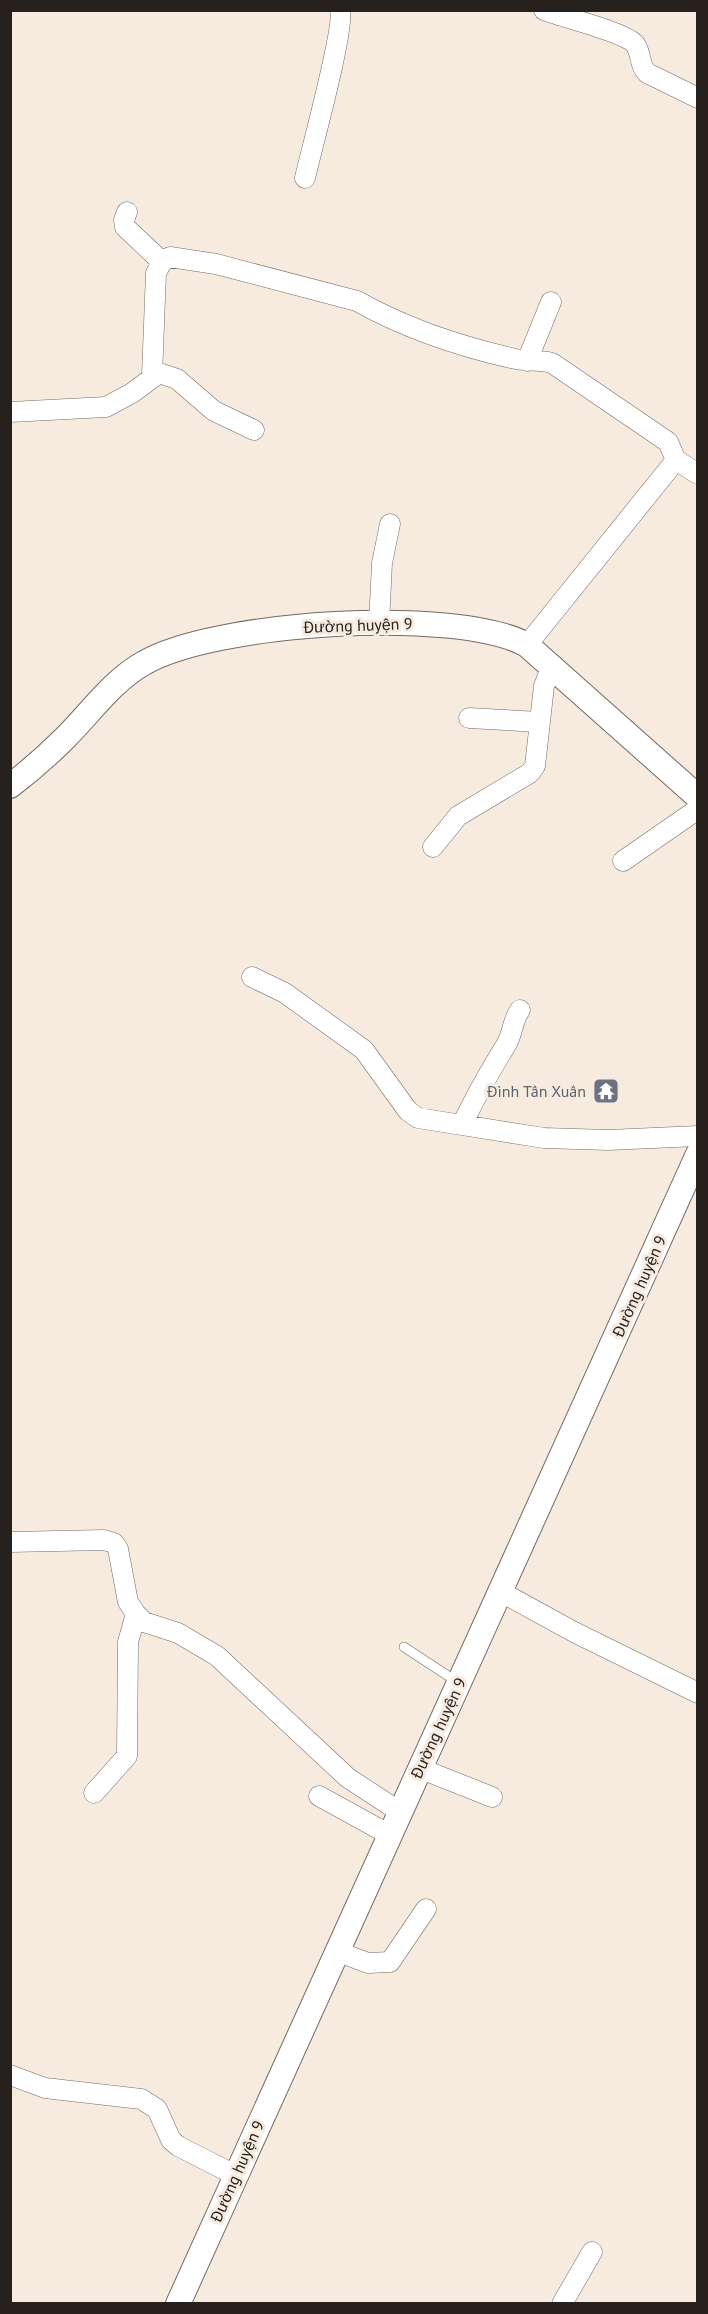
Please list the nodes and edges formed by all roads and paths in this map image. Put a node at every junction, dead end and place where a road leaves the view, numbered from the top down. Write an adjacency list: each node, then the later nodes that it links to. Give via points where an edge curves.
1 (340, 10): 4 (street)
2 (544, 10): 3 (street, via 625,38 638,48 641,67 647,73)
3 (698, 98)
4 (304, 178)
5 (126, 212): 6 (street, via 125,227)
6 (162, 262): 8 (street, via 170,257 216,264 357,301 374,312 433,334); 9 (street, via 156,273)
7 (551, 302): 8 (street)
8 (527, 361): 12 (street, via 552,363 668,442)
9 (152, 376): 10 (street, via 106,407); 11 (street, via 168,374 214,411)
10 (10, 412)
11 (254, 430)
12 (676, 460): 13 (street); 16 (street)
13 (698, 474)
14 (390, 524): 15 (street, via 382,563)
15 (379, 623): 16 (street, Đường huyện 9, via 467,626 510,636); 20 (street, Đường huyện 9, via 255,630 145,662 119,681 66,738)
16 (527, 645): 17 (street, Đường huyện 9)
17 (552, 665): 19 (street, via 544,686); 21 (street, Đường huyện 9)
18 (469, 718): 19 (street)
19 (539, 722): 23 (street, via 535,766 530,773 458,816)
20 (10, 786)
21 (698, 796)
22 (698, 809): 24 (street)
23 (433, 847)
24 (623, 861)
25 (252, 977): 27 (street, via 285,993 364,1050 412,1115)
26 (520, 1010): 27 (street, via 507,1043)
27 (462, 1125): 28 (street, via 543,1138)
28 (698, 1136)
29 (698, 1154): 30 (street, Đường huyện 9)
30 (691, 1185): 32 (street, Đường huyện 9)
31 (10, 1542): 33 (street, via 104,1540 114,1544 128,1602)
32 (501, 1592): 35 (street, Đường huyện 9); 36 (street)
33 (136, 1614): 38 (street, via 128,1642 127,1756); 41 (street, via 144,1622 178,1633 217,1656 348,1778)
34 (404, 1647): 35 (lane)
35 (459, 1683): 37 (street, Đường huyện 9)
36 (698, 1693)
37 (419, 1768): 40 (street); 41 (street, Đường huyện 9)
38 (94, 1793)
39 (319, 1796): 42 (street)
40 (492, 1797)
41 (400, 1812): 42 (street, Đường huyện 9)
42 (390, 1835): 44 (street, Đường huyện 9)
43 (426, 1909): 44 (street, via 390,1962 368,1963)
44 (336, 1951): 46 (street, Đường huyện 9)
45 (10, 2075): 46 (street, via 45,2088 141,2099 157,2109 178,2146)
46 (235, 2175): 48 (street, Đường huyện 9)
47 (592, 2252): 49 (street)
48 (178, 2304)
49 (562, 2304)

